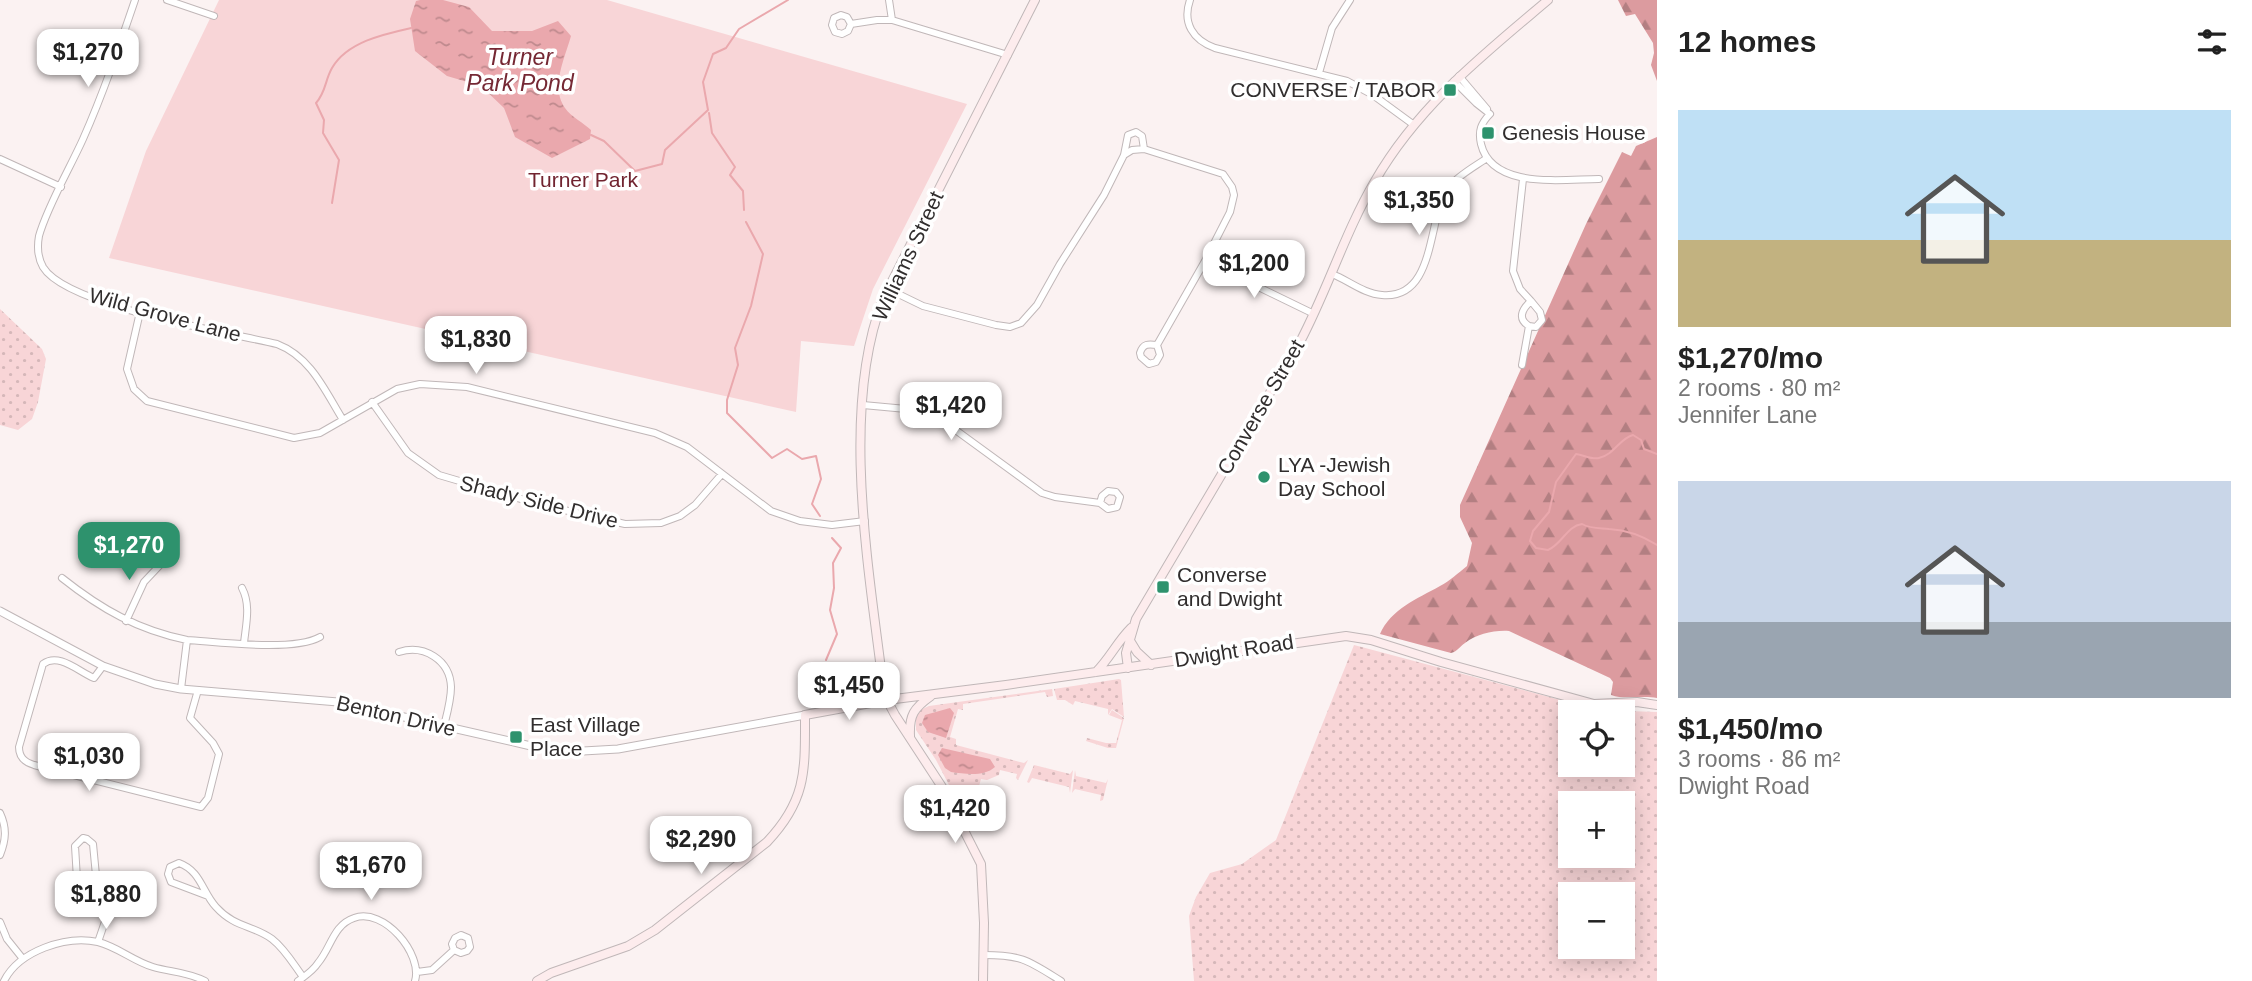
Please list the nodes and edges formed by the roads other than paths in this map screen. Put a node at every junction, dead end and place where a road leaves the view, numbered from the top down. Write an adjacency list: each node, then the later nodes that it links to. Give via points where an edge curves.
1 (135, 0): 21 (street, Wild Grove Lane)
2 (167, 0): 8 (street)
3 (889, 0): 9 (street)
4 (1035, 0): 11 (main road, Williams Street)
5 (1190, 0): 12 (street, via 1188,21 1201,42)
6 (1350, 0): 12 (street, via 1332,28)
7 (1548, 0): 13 (main road, Converse Street)
8 (214, 16)
9 (892, 20): 10 (street); 11 (street)
10 (851, 24)
11 (1008, 55): 24 (main road, Williams Street)
12 (1319, 73): 14 (street, via 1347,80)
13 (1456, 78): 14 (main road, Converse Street); 17 (street, via 1490,114 1480,132)
14 (1413, 125): 23 (main road, Converse Street, via 1370,189)
15 (1144, 149): 16 (street); 16 (street, via 1141,135 1132,132); 22 (street, via 1215,171 1232,187 1233,205)
16 (1124, 155): 24 (street, via 1037,305 1021,323 996,325 923,306)
17 (1487, 158): 19 (street); 23 (street, via 1447,189 1424,265 1410,285 1378,295)
18 (0, 159): 21 (street)
19 (1523, 179): 20 (street); 25 (street, via 1513,271)
20 (1599, 179)
21 (61, 187): 26 (street, Wild Grove Lane, via 39,238 38,253 45,270 63,286 88,298)
22 (1205, 261): 27 (street); 29 (street)
23 (1332, 274): 27 (main road, Converse Street)
24 (888, 289): 32 (main road, Williams Street, via 872,337)
25 (1531, 301): 28 (street, via 1521,313); 28 (street, via 1542,320 1536,327)
26 (140, 312): 33 (street, Wild Grove Lane, via 290,349 309,366); 33 (street, via 127,369 134,389 147,401 294,438 320,433)
27 (1314, 314): 42 (main road, Converse Street)
28 (1529, 326): 30 (street)
29 (1157, 345)
30 (1522, 365)
31 (372, 402): 33 (street); 34 (street, via 420,384 467,387 655,433 687,447); 34 (street, Shady Side Drive, via 408,453 439,475 625,524 661,523 680,516)
32 (863, 405): 35 (street, via 932,413 1045,495); 36 (main road, Williams Street)
33 (343, 420)
34 (722, 475): 36 (street, via 771,511 800,522)
35 (1100, 503)
36 (865, 522): 55 (main road, Williams Street)
37 (160, 565): 41 (street, via 144,582)
38 (62, 579): 41 (street)
39 (242, 588): 46 (street, via 248,610)
40 (0, 611): 49 (street, Benton Drive)
41 (125, 621): 45 (street)
42 (1132, 627): 44 (main road, Converse Street); 51 (main road)
43 (320, 637): 46 (street, via 293,644)
44 (1129, 639): 48 (main road); 50 (main road, Converse Street)
45 (187, 640): 46 (street); 52 (street)
46 (244, 643)
47 (399, 652): 58 (street, via 423,650 443,666 451,689)
48 (1151, 665): 50 (main road, Dwight Road); 56 (main road, Dwight Road, via 1350,636 1594,704)
49 (103, 666): 52 (street, Benton Drive); 53 (street, via 94,678 62,661 43,664 19,747 23,759 201,807 208,798 219,754 190,718)
50 (1128, 668): 51 (main road, Dwight Road)
51 (1096, 672): 54 (main road, Dwight Road)
52 (181, 689): 53 (street, Benton Drive)
53 (198, 690): 58 (street, Benton Drive, via 330,701)
54 (934, 694): 55 (main road, Dwight Road); 59 (main road, via 912,712)
55 (887, 700): 57 (main road, Dwight Road); 59 (main road)
56 (1657, 705)
57 (805, 715): 58 (street, Benton Drive, via 601,751 531,746); 73 (main road, via 804,773 783,826 655,930 608,955)
58 (444, 726)
59 (910, 739): 67 (main road, via 942,787 981,864)
60 (0, 813): 61 (street, via 5,834)
61 (0, 855)
62 (97, 886): 62 (street, via 93,844 83,838 75,846 76,874 81,882); 65 (street, via 110,907)
63 (208, 896): 63 (street, via 192,871 179,863 172,866 168,874 172,882); 72 (street, via 232,921 273,940)
64 (0, 922): 68 (street)
65 (98, 942): 68 (street, via 52,945); 75 (street, via 148,965)
66 (454, 950): 71 (street, via 432,970)
67 (984, 955): 77 (main road); 78 (street, via 1029,961)
68 (23, 959): 69 (street)
69 (10, 970): 70 (street); 74 (street)
70 (0, 972)
71 (417, 972): 72 (street, via 413,957 392,928 375,917 361,916 339,927 320,962); 76 (street)
72 (300, 979)
73 (542, 980)
74 (4, 981)
75 (205, 981)
76 (415, 981)
77 (983, 981)
78 (1061, 981)

